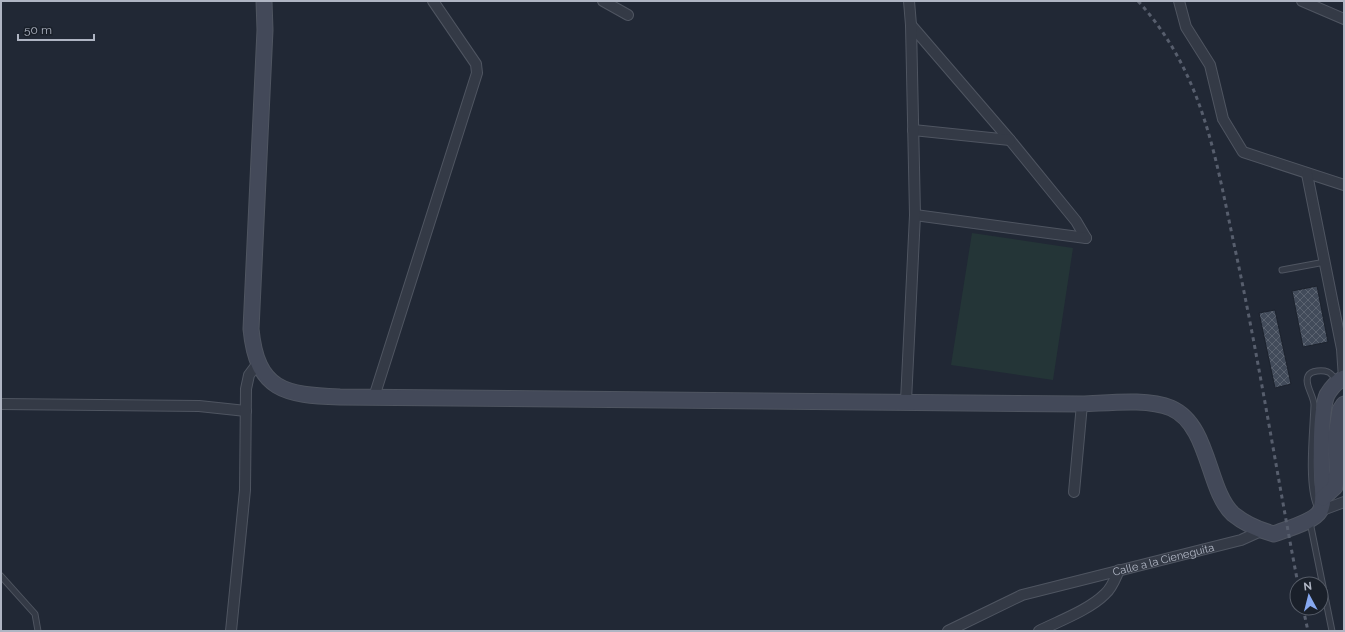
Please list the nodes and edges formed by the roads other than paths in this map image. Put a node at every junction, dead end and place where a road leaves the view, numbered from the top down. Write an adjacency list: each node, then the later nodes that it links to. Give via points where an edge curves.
1 (264, 1): 17 (main road, via 265,38 252,329 253,348)
2 (433, 1): 19 (street, via 476,64 477,73)
3 (603, 1): 7 (street)
4 (909, 1): 9 (street)
5 (1179, 1): 12 (street, via 1186,27 1210,66 1223,119 1243,152)
6 (1302, 1): 8 (street)
7 (628, 15)
8 (1344, 20)
9 (911, 25): 10 (street); 11 (street)
10 (912, 130): 11 (street); 14 (street)
11 (1010, 140): 14 (street, via 1076,221 1086,238)
12 (1307, 174): 13 (street); 15 (street)
13 (1344, 185)
14 (915, 215): 20 (street)
15 (1325, 262): 16 (lane); 18 (street, via 1342,349)
16 (1282, 270)
17 (258, 363): 19 (main road, via 267,377 280,388 294,393); 24 (street, via 249,375)
18 (1342, 379): 27 (main road, via 1331,389 1325,403); 27 (lane, via 1328,372 1318,371 1312,372 1308,377 1307,384 1314,401 1313,491)
19 (374, 398): 20 (main road)
20 (906, 401): 22 (main road)
21 (1, 404): 24 (street, via 199,406)
22 (1082, 404): 25 (street); 28 (main road, via 1159,404 1182,415 1199,437 1223,499 1232,513)
23 (1344, 404): 27 (main road, via 1340,410 1336,436 1335,487)
24 (246, 411): 32 (street, via 245,490)
25 (1074, 492)
26 (1344, 502): 27 (street)
27 (1317, 509): 28 (main road, via 1274,534); 35 (lane)
28 (1261, 530): 29 (street, Calle a la Cieneguita, via 1241,540)
29 (1119, 570): 33 (street, Calle a la Cieneguita, via 1022,595); 34 (street, via 1114,583 1104,595)
30 (1, 576): 31 (lane, via 35,614)
31 (38, 631)
32 (231, 631)
33 (948, 631)
34 (1039, 631)
35 (1332, 631)

